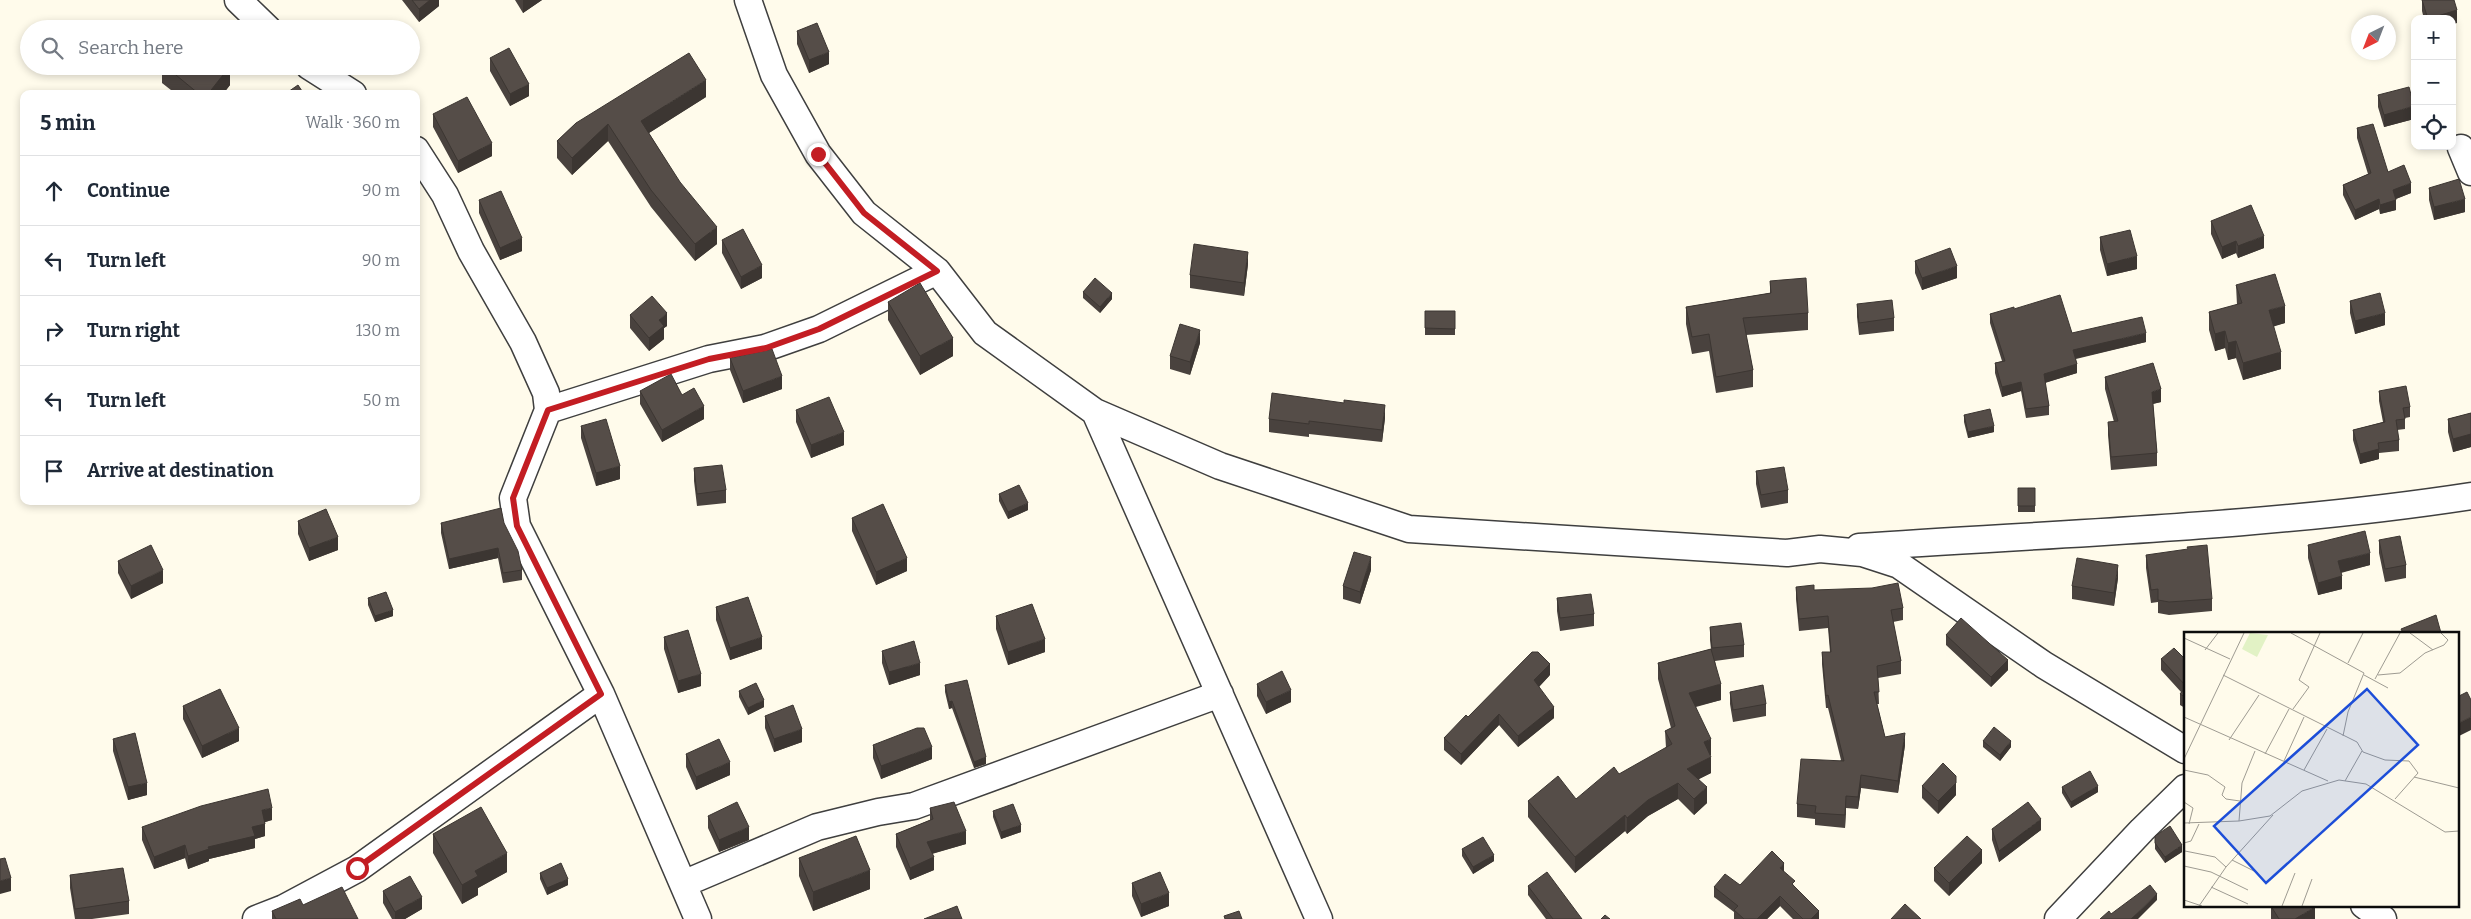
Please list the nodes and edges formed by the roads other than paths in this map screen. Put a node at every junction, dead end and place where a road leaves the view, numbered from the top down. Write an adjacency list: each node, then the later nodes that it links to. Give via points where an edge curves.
1 (238, 0): 3 (street)
2 (748, 0): 9 (street, via 774,76 818,154 864,213)
3 (259, 20)
4 (323, 75): 5 (street)
5 (347, 90)
6 (2461, 148): 8 (street)
7 (420, 156): 10 (street, via 445,195 471,251 523,342 546,393)
8 (2471, 172)
9 (937, 271): 10 (street, via 819,329 766,348 709,359); 11 (street, via 985,333)
10 (548, 410): 14 (street, via 513,498 517,526)
11 (1095, 412): 13 (street, via 1220,466 1409,529 1787,553); 15 (street)
12 (2471, 496): 13 (street, via 2222,524)
13 (1820, 550): 16 (street, via 1862,553 1899,565 2044,665)
14 (601, 694): 18 (street); 20 (street, via 357,868 284,908)
15 (1220, 694): 18 (street, via 932,800 816,827); 22 (street)
16 (2184, 749)
17 (2184, 789): 23 (street)
18 (683, 884): 21 (street)
19 (2365, 906): 24 (street)
20 (256, 919)
21 (698, 919)
22 (1319, 919)
23 (2058, 919)
24 (2383, 919)

